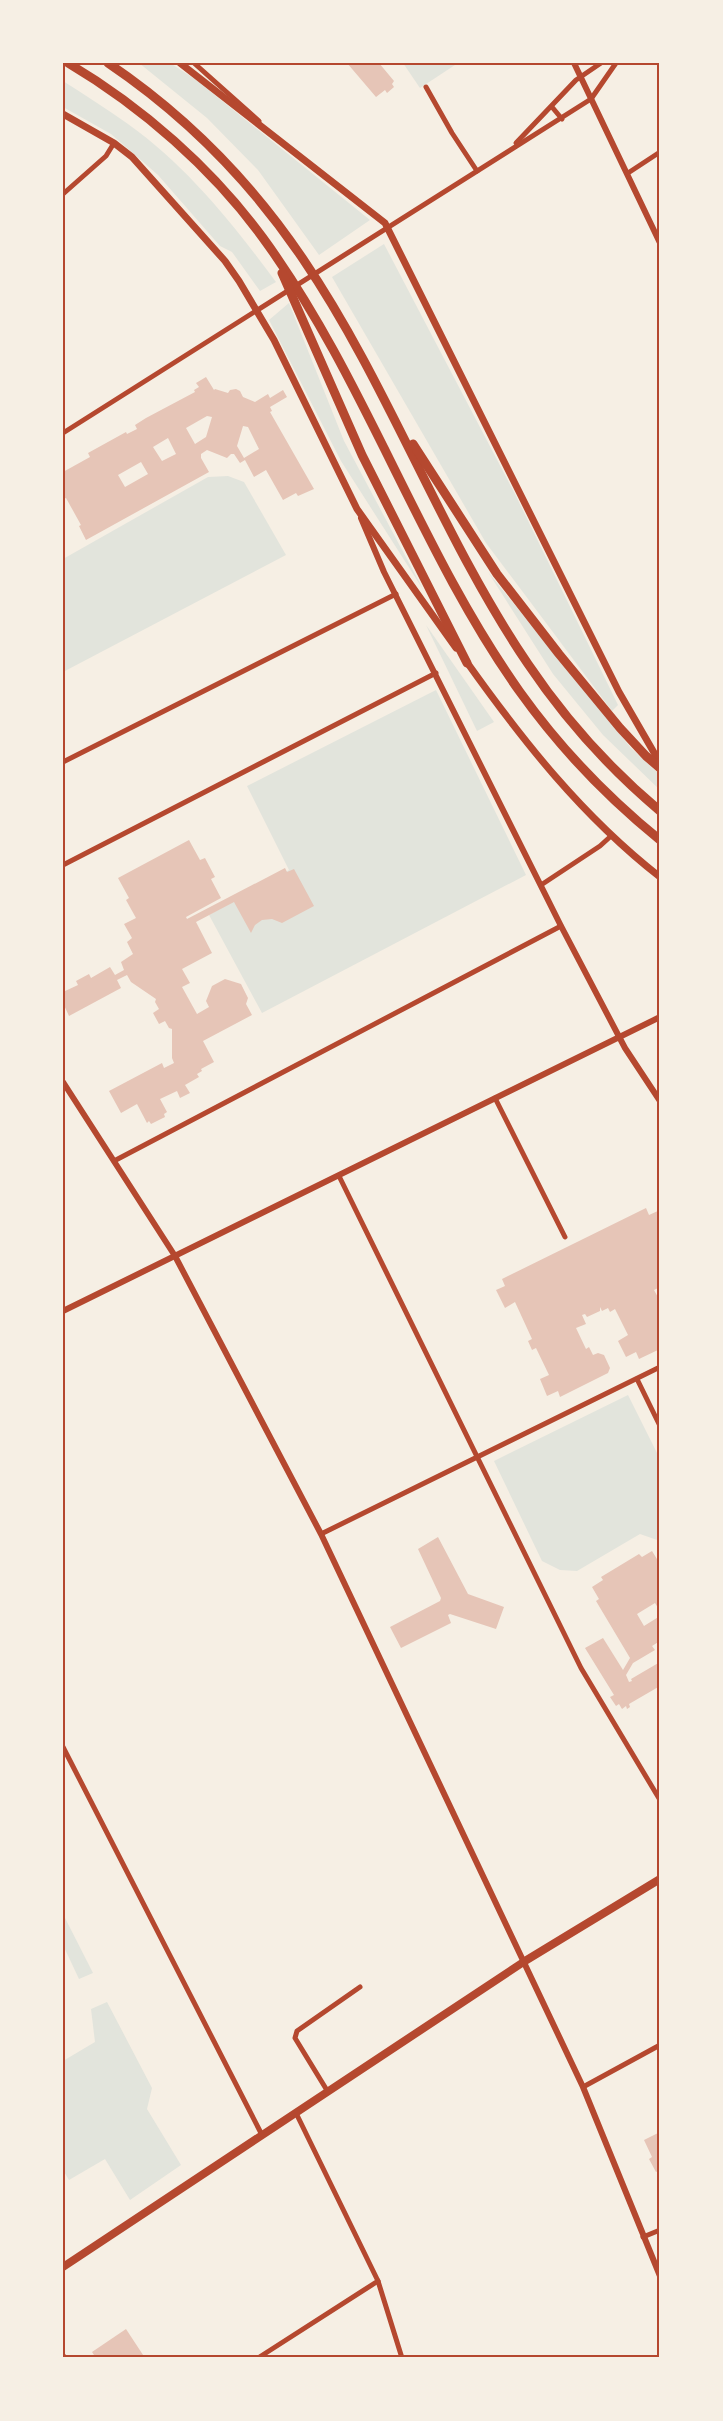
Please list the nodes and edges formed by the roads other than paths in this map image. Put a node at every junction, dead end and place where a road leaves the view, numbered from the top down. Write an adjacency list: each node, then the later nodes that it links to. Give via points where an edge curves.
1 (68, 63): 23 (highway, via 128,104 182,149 230,197)
2 (108, 63): 25 (highway, via 193,130 263,205 322,288)
3 (180, 63): 14 (main road)
4 (194, 63): 14 (street)
5 (574, 63): 8 (street)
6 (601, 63): 8 (street)
7 (616, 63): 10 (street)
8 (580, 77): 10 (street); 11 (street)
9 (426, 87): 18 (street)
10 (591, 99): 13 (street); 19 (street)
11 (552, 107): 13 (street); 17 (street)
12 (63, 114): 15 (main road)
13 (562, 119): 17 (street)
14 (280, 141): 21 (main road, via 377,214)
15 (114, 143): 20 (street, via 106,156); 24 (main road, via 138,163 225,261)
16 (660, 153): 19 (street)
17 (501, 156): 18 (street)
18 (477, 171): 21 (street)
19 (628, 173): 22 (street)
20 (63, 194)
21 (388, 227): 24 (street); 32 (main road, via 619,692)
22 (660, 243)
23 (273, 251): 29 (highway, via 362,455); 36 (highway, via 323,332 464,600 509,676 573,759)
24 (258, 310): 26 (street); 27 (main road)
25 (380, 393): 33 (highway, via 497,574 620,728); 34 (highway, via 479,582 527,662 589,743)
26 (63, 434)
27 (357, 509): 28 (street); 29 (main road)
28 (396, 594): 30 (street); 31 (street)
29 (467, 663): 35 (main road, via 528,746)
30 (436, 673): 37 (street); 39 (street)
31 (63, 762)
32 (660, 763)
33 (660, 768)
34 (660, 811)
35 (611, 836): 38 (main road); 39 (street)
36 (660, 840)
37 (63, 865)
38 (660, 877)
39 (541, 885): 40 (street)
40 (561, 926): 42 (street); 46 (street)
41 (660, 1017): 42 (street)
42 (619, 1037): 44 (street); 45 (street)
43 (63, 1082): 46 (street)
44 (495, 1098): 47 (street); 48 (street)
45 (660, 1101)
46 (114, 1161): 49 (street)
47 (339, 1176): 49 (street); 54 (street)
48 (566, 1237)
49 (175, 1256): 50 (street); 55 (street)
50 (63, 1311)
51 (660, 1367): 52 (street)
52 (637, 1379): 53 (street); 54 (street)
53 (660, 1426)
54 (477, 1457): 55 (street); 57 (street, via 581,1668)
55 (321, 1534): 59 (street)
56 (63, 1747): 65 (street)
57 (660, 1800)
58 (660, 1879): 59 (main road)
59 (525, 1961): 62 (street); 63 (main road)
60 (360, 1988): 63 (street, via 297,2031 295,2038)
61 (660, 2045): 62 (street)
62 (583, 2087): 67 (street)
63 (328, 2092): 64 (main road)
64 (296, 2113): 65 (main road); 70 (street)
65 (262, 2135): 68 (main road)
66 (660, 2230): 67 (street)
67 (643, 2237): 69 (street)
68 (63, 2267)
69 (660, 2276)
70 (378, 2282): 71 (street); 72 (street)
71 (258, 2358)
72 (402, 2358)

